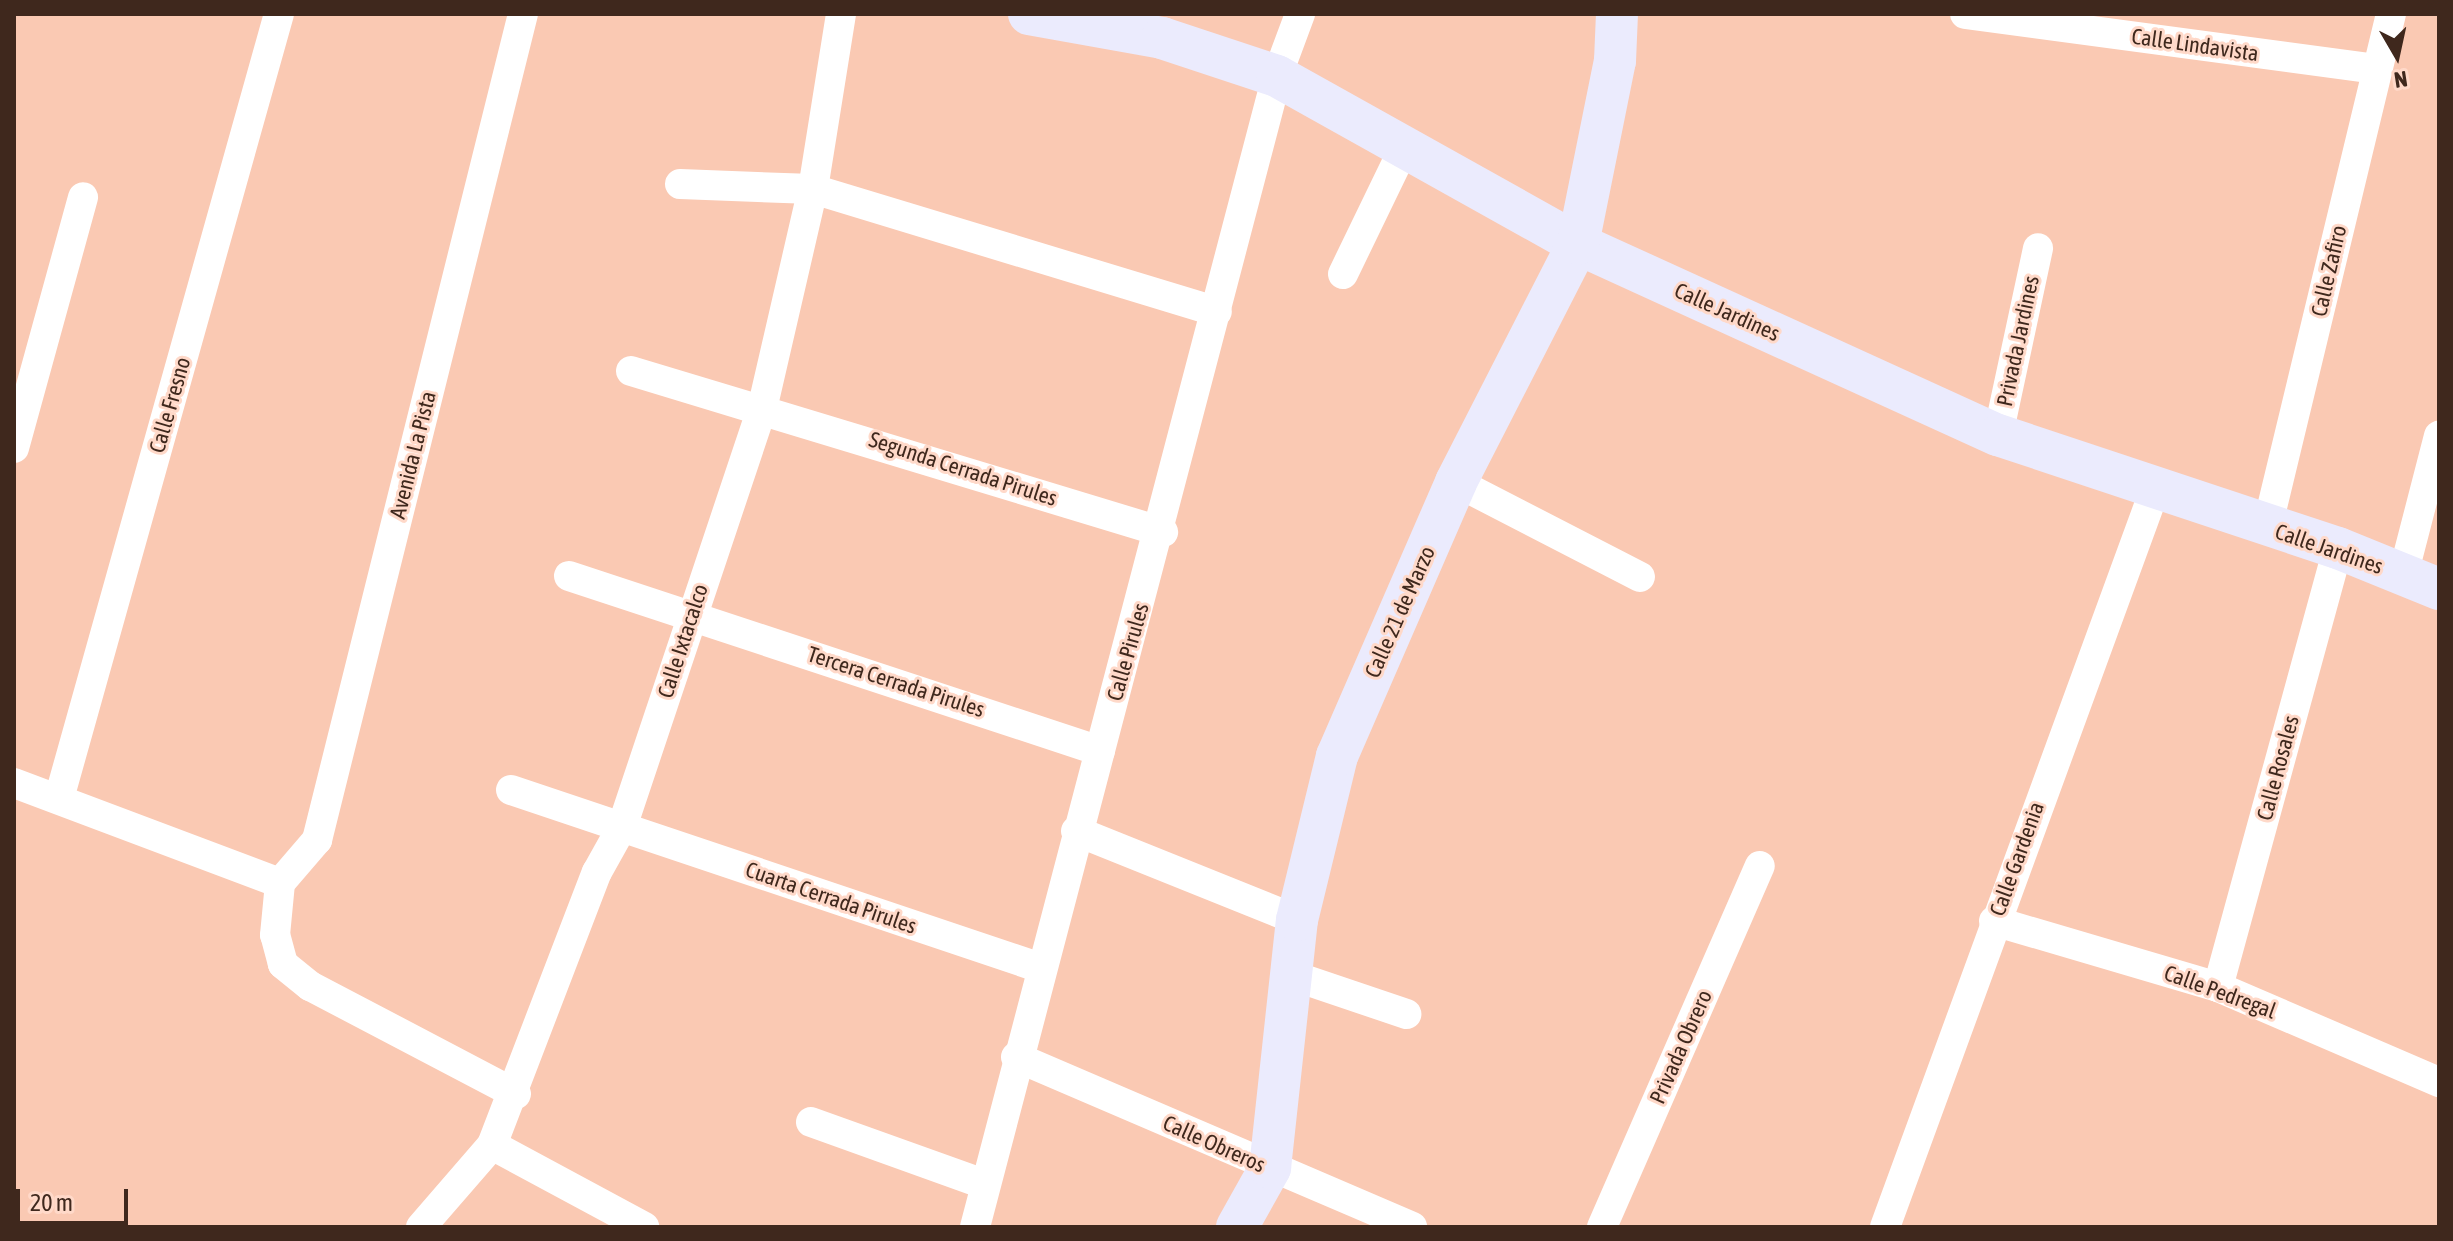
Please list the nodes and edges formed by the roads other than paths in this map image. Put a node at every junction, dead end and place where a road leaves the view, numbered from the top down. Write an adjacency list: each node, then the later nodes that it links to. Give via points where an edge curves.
1 (279, 14): 36 (street, Calle Fresno)
2 (523, 14): 40 (street, Avenida La Pista, via 317,840)
3 (841, 14): 13 (street, Calle Ixtacalco)
4 (1029, 14): 10 (main road, Calle Jardines, via 1162,38)
5 (1300, 14): 10 (street, Calle Pirules)
6 (1617, 14): 15 (main road, Calle 21 de Marzo, via 1615,61)
7 (1965, 14): 9 (street, Calle Lindavista)
8 (2391, 14): 9 (street, Calle Zafiro)
9 (2377, 69): 26 (street, Calle Zafiro)
10 (1277, 76): 11 (main road, Calle Jardines); 18 (street, Calle Pirules)
11 (1405, 146): 15 (main road, Calle Jardines); 17 (street)
12 (680, 184): 13 (street)
13 (813, 189): 18 (street); 20 (street, Calle Ixtacalco)
14 (83, 197): 23 (street)
15 (1578, 244): 21 (main road, Calle Jardines); 24 (main road, Calle 21 de Marzo)
16 (2038, 248): 21 (street, Privada Jardines)
17 (1343, 274)
18 (1217, 312): 27 (street, Calle Pirules)
19 (631, 371): 20 (street, Segunda Cerrada Pirules)
20 (763, 405): 27 (street, Segunda Cerrada Pirules); 32 (street, Calle Ixtacalco)
21 (1998, 435): 25 (main road, Calle Jardines)
22 (2439, 436): 31 (street)
23 (14, 448)
24 (1456, 482): 30 (street); 41 (main road, Calle 21 de Marzo, via 1337,756)
25 (2154, 492): 26 (main road, Calle Jardines); 42 (street, Calle Gardenia)
26 (2267, 528): 28 (main road, Calle Jardines)
27 (1163, 532): 33 (street, Calle Pirules)
28 (2338, 548): 31 (main road, Calle Jardines); 45 (street, Calle Rosales)
29 (569, 576): 32 (street, Tercera Cerrada Pirules)
30 (1640, 577)
31 (2421, 582)
32 (692, 614): 33 (street, Tercera Cerrada Pirules); 37 (street, Calle Ixtacalco)
33 (1100, 751): 38 (street, Calle Pirules)
34 (14, 783): 36 (street)
35 (511, 790): 37 (street, Cuarta Cerrada Pirules)
36 (60, 795): 40 (street)
37 (622, 827): 43 (street, Cuarta Cerrada Pirules); 49 (street, Calle Ixtacalco, via 597,872)
38 (1076, 831): 41 (street); 43 (street, Calle Pirules)
39 (1760, 866): 59 (street, Privada Obrero)
40 (280, 883): 49 (street, via 275,935 283,964 310,986)
41 (1297, 920): 44 (main road, Calle 21 de Marzo)
42 (1994, 921): 45 (street, Calle Pedregal); 60 (street, Calle Gardenia)
43 (1041, 968): 47 (street, Calle Pirules)
44 (1288, 974): 46 (street); 52 (main road, Calle 21 de Marzo)
45 (2218, 987): 48 (street, Calle Pedregal)
46 (1406, 1014)
47 (1016, 1057): 52 (street, Calle Obreros); 53 (street, Calle Pirules)
48 (2439, 1082)
49 (516, 1094): 51 (street, Calle Ixtacalco)
50 (811, 1122): 53 (street)
51 (492, 1145): 55 (street, Calle Ixtacalco); 56 (street)
52 (1270, 1168): 54 (street, Calle Obreros); 58 (main road, Calle 21 de Marzo)
53 (984, 1184): 57 (street, Calle Pirules)
54 (1407, 1226)
55 (421, 1227)
56 (644, 1227)
57 (975, 1227)
58 (1237, 1227)
59 (1602, 1227)
60 (1885, 1227)

